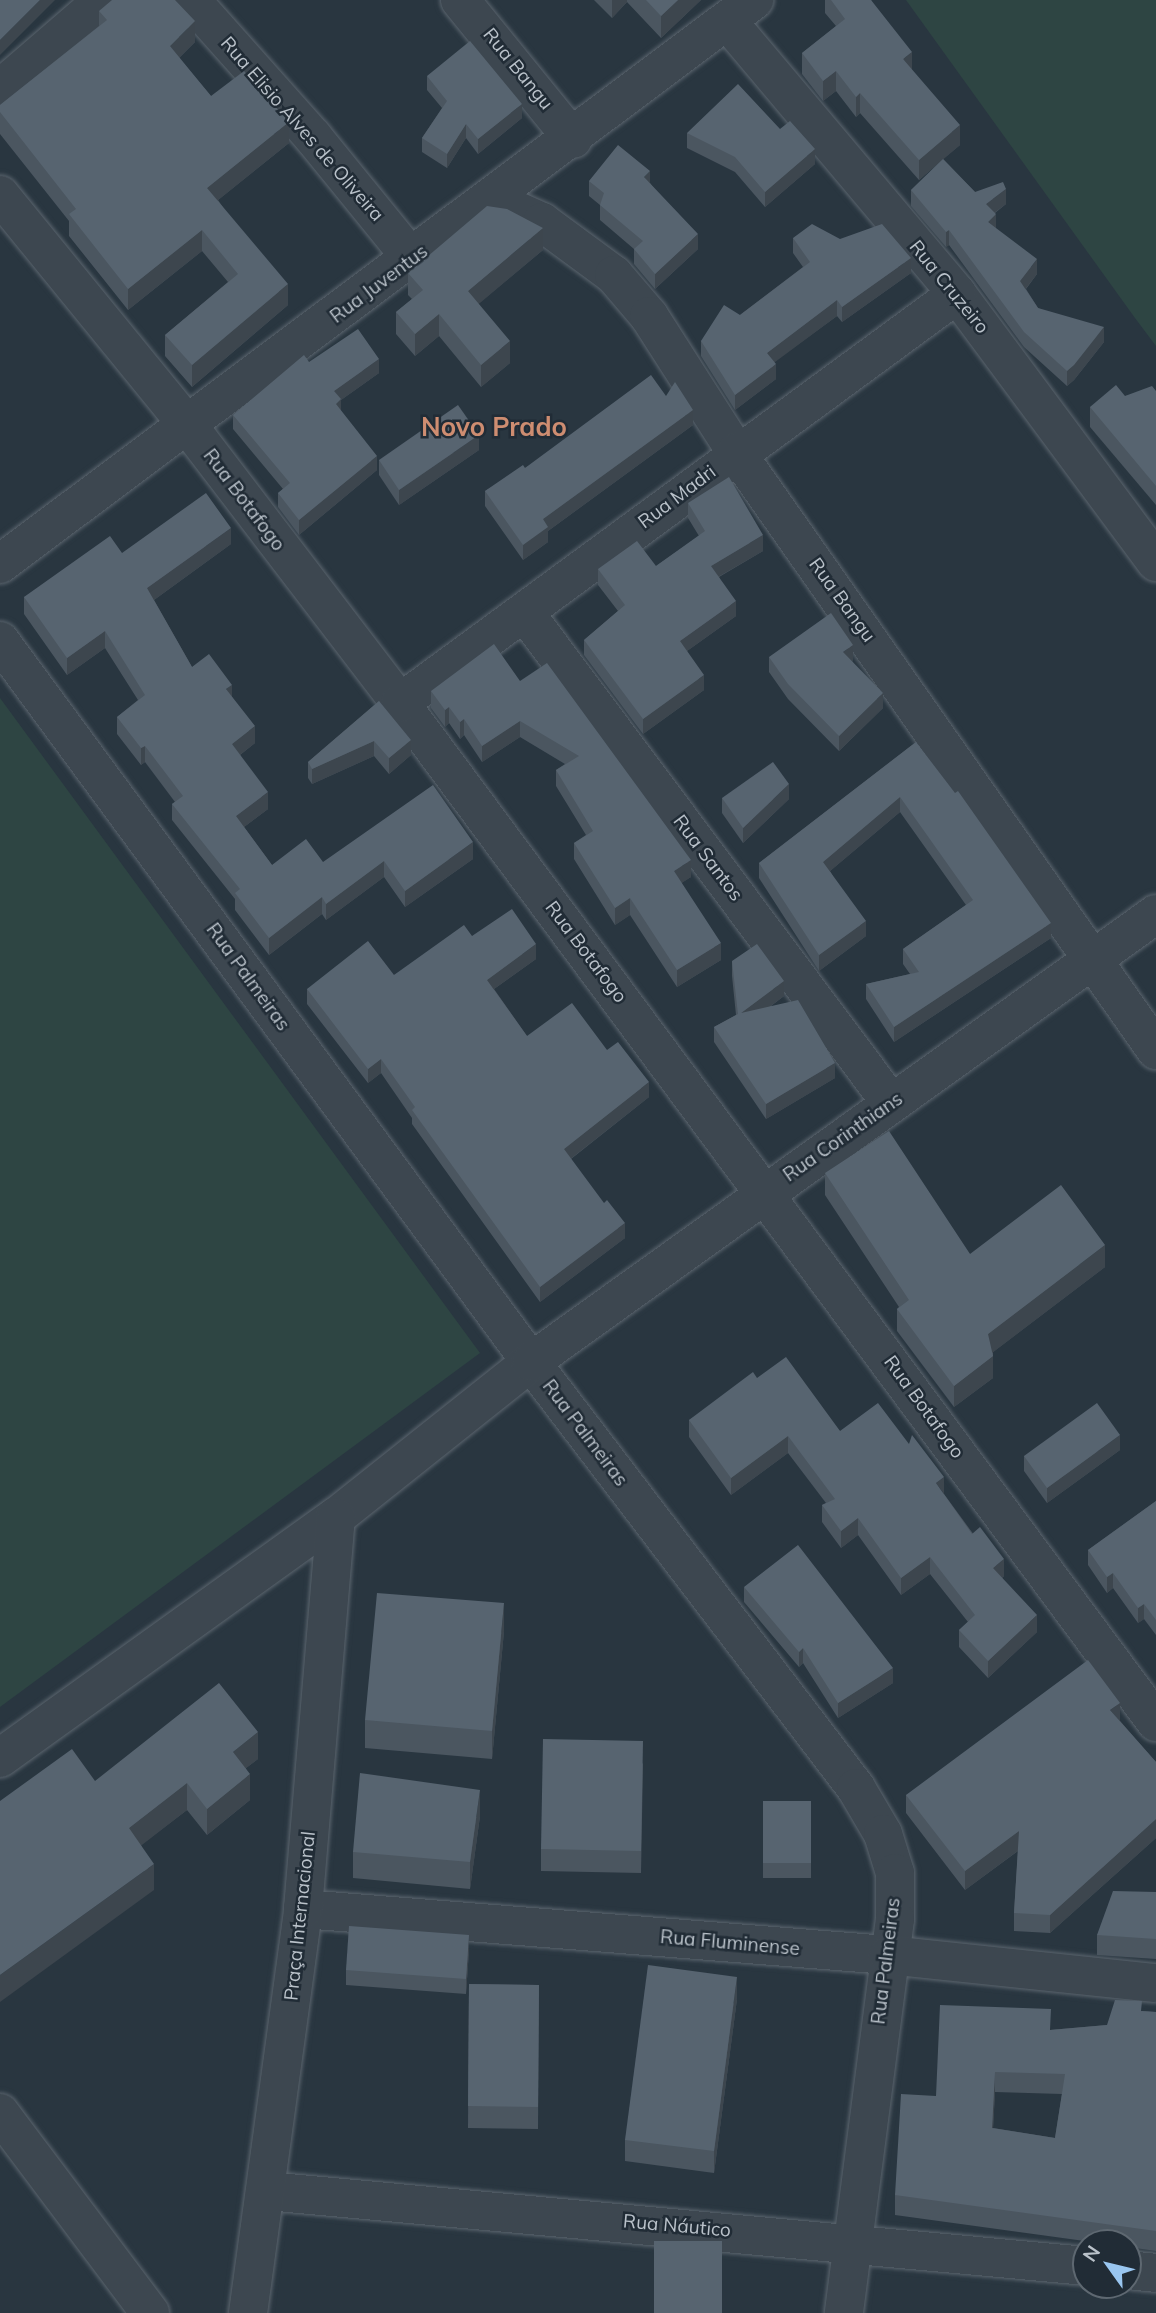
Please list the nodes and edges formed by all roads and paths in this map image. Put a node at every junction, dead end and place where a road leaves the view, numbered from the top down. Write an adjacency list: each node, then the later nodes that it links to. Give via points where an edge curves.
1 (103, 0): 5 (street)
2 (191, 0): 9 (street, Rua Elisio Alves de Oliveira, via 313,137)
3 (460, 0): 6 (street, Rua Bangu)
4 (741, 11): 6 (street, Rua Juventus); 10 (street, Rua Cruzeiro)
5 (0, 89)
6 (573, 139): 8 (street, Rua Juventus)
7 (0, 195): 11 (street, Rua Botafogo)
8 (484, 206): 9 (street, Rua Juventus); 12 (street, Rua Bangu, via 513,209 542,222 614,275 649,316)
9 (412, 259): 11 (street, Rua Juventus)
10 (957, 294): 12 (street, Rua Madri); 13 (street, Rua Cruzeiro)
11 (188, 427): 14 (street, Rua Juventus); 17 (street, Rua Botafogo)
12 (736, 453): 15 (street, Rua Madri); 19 (street, Rua Bangu, via 922,712)
13 (1156, 562)
14 (0, 564)
15 (525, 613): 17 (street, Rua Madri); 21 (street, Rua Santos)
16 (0, 641): 23 (street, Rua Palmeiras)
17 (400, 703): 22 (street, Rua Botafogo)
18 (1156, 914): 19 (street, Rua Corinthians)
19 (1091, 961): 20 (street, Rua Bangu); 21 (street, Rua Corinthians)
20 (1156, 1050)
21 (891, 1103): 22 (street, Rua Corinthians)
22 (765, 1192): 23 (street, Rua Corinthians); 25 (street, Rua Botafogo)
23 (531, 1362): 24 (street); 28 (street, Rua Palmeiras, via 856,1788 883,1834 895,1873 895,1919)
24 (335, 1517): 26 (street); 27 (street, Praça Internacional)
25 (1156, 1722)
26 (0, 1758)
27 (303, 1909): 28 (street, Rua Fluminense); 31 (street, Praça Internacional)
28 (888, 1955): 29 (street, Rua Fluminense); 32 (street, Rua Palmeiras)
29 (1156, 1983)
30 (1, 2118): 34 (street)
31 (267, 2191): 32 (street, Rua Náutico); 35 (street, Praça Internacional)
32 (850, 2241): 33 (street, Rua Náutico); 36 (street, Rua Palmeiras)
33 (1072, 2265)
34 (150, 2313)
35 (248, 2313)
36 (844, 2313)

